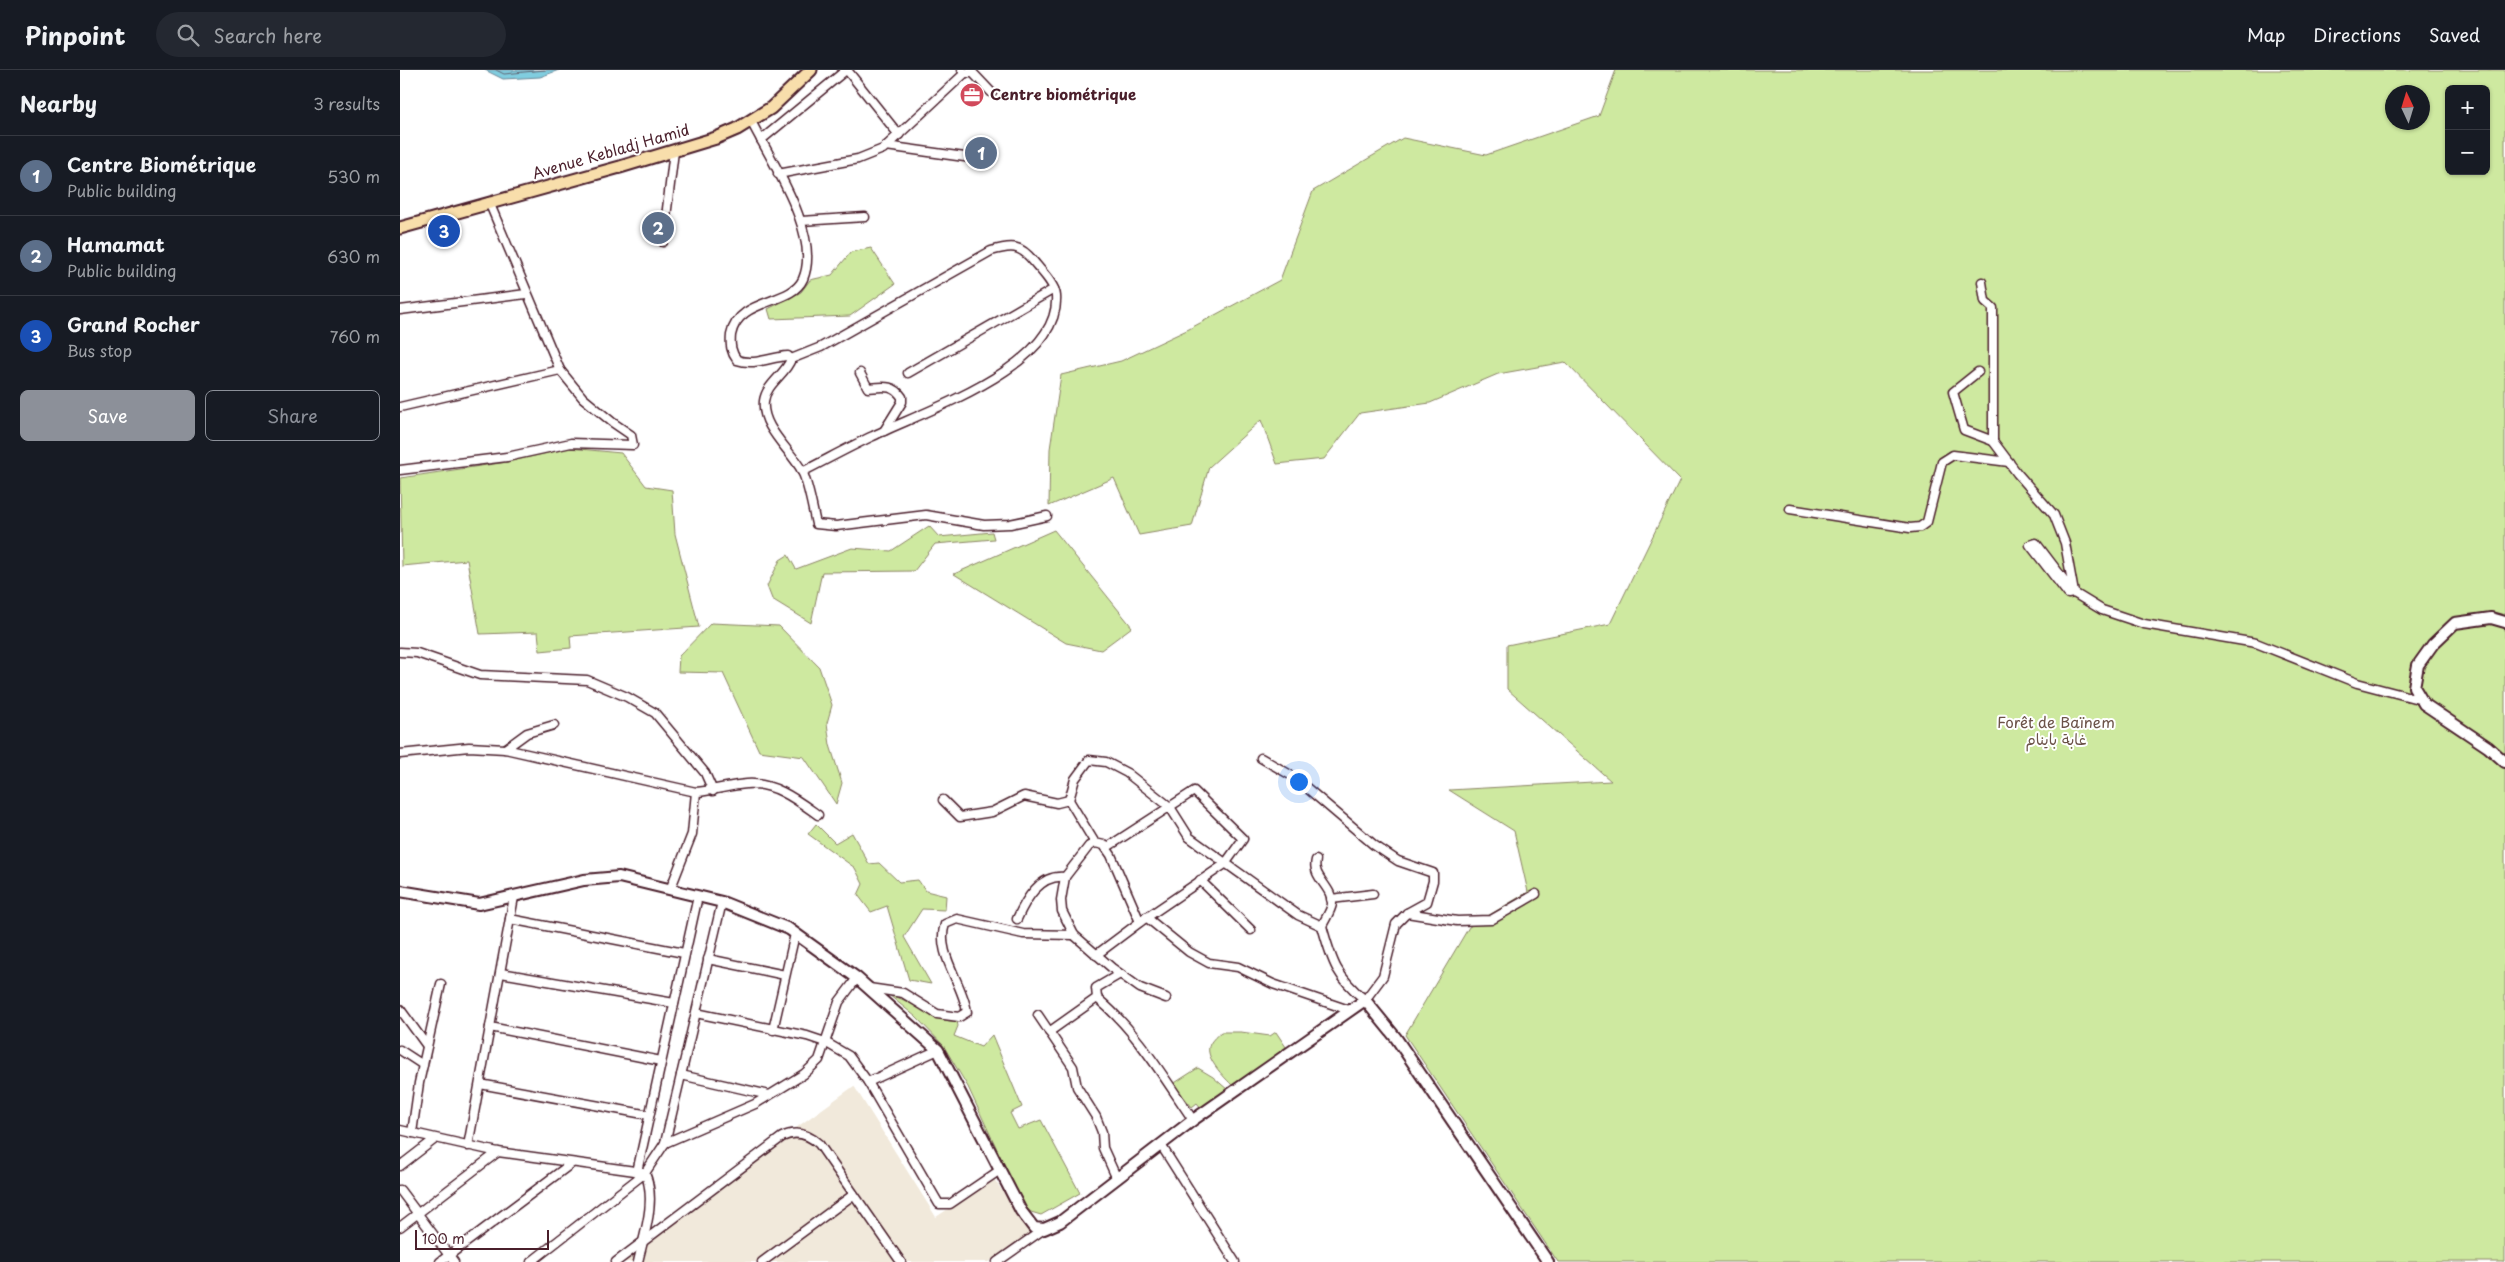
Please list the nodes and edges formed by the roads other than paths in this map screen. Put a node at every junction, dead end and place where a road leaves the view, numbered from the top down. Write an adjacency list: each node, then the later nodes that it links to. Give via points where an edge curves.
1 (811, 70): 5 (main road, Avenue Kebladj Hamid, via 771,108)
2 (847, 70): 6 (street); 7 (street)
3 (964, 72): 4 (street, via 973,73); 6 (street)
4 (992, 94)
5 (751, 121): 7 (street); 9 (main road, Avenue Kebladj Hamid, via 716,138)
6 (899, 135): 8 (street)
7 (760, 140): 11 (street)
8 (886, 146): 10 (street); 11 (street, via 858,159)
9 (674, 150): 12 (main road, Avenue Kebladj Hamid); 16 (street)
10 (986, 160)
11 (778, 174): 14 (street)
12 (489, 202): 15 (main road, Avenue Kebladj Hamid); 19 (street)
13 (865, 217): 14 (street)
14 (801, 221): 21 (street, via 808,253 802,281 794,289 748,310 732,332 730,342 732,353 743,362 754,363 776,356)
15 (400, 228)
16 (663, 242)
17 (1982, 282): 28 (street, via 1985,301 1992,308)
18 (1054, 289): 21 (street, via 1025,251 1006,246 991,251 821,347); 25 (street); 27 (street, via 1056,296 1048,330 1023,359 950,403)
19 (526, 294): 20 (street); 22 (street)
20 (400, 310)
21 (791, 359): 31 (street, via 764,400 765,418)
22 (560, 370): 26 (street); 30 (street, via 584,398 631,435 633,445 571,442 507,457)
23 (1978, 372): 28 (street, via 1953,392 1964,430)
24 (860, 373): 27 (street, via 868,388 896,388 902,397)
25 (908, 373)
26 (400, 407)
27 (883, 431): 31 (street)
28 (1993, 441): 29 (street)
29 (2008, 462): 32 (street, via 1953,455 1942,462 1927,522 1920,527); 34 (street, via 2054,515 2065,543)
30 (400, 470)
31 (802, 472): 33 (street, via 816,524 836,526 926,515 984,525 1010,524)
32 (1790, 509)
33 (1047, 516)
34 (2074, 593): 34 (street, via 2036,543 2030,545 2068,594); 37 (street, via 2102,610 2144,624 2256,643 2356,683)
35 (2505, 622): 37 (street, via 2491,618 2455,623 2433,644 2418,666 2414,687)
36 (400, 652): 43 (street, via 417,652 480,675 587,680 626,697 655,713 705,773)
37 (2422, 700): 42 (street)
38 (554, 724): 39 (street, via 527,733)
39 (506, 749): 40 (street, via 469,747); 44 (street)
40 (400, 754)
41 (1261, 758): 63 (street, via 1294,777 1374,845 1398,861 1433,873 1427,902)
42 (2505, 762)
43 (713, 790): 44 (street); 48 (street, via 748,784 764,786 790,794)
44 (696, 792): 55 (street, via 692,834)
45 (943, 800): 46 (street, via 960,818 992,812 1024,796 1057,803)
46 (1069, 800): 47 (street, via 1075,779 1088,760 1106,762 1127,773); 49 (street)
47 (1170, 807): 50 (street); 52 (street, via 1189,838); 52 (street, via 1194,791 1243,839)
48 (818, 815)
49 (1095, 843): 50 (street); 53 (street, via 1089,846)
50 (1106, 848): 66 (street)
51 (1316, 860): 61 (street, via 1314,866 1331,893)
52 (1225, 864): 54 (street); 67 (street, via 1298,915)
53 (1065, 877): 65 (street, via 1056,876 1042,883 1026,898); 70 (street, via 1062,911)
54 (1200, 880): 66 (street); 68 (street)
55 (670, 890): 59 (street); 60 (street, via 619,877 584,880)
56 (400, 891): 60 (street, via 479,904)
57 (1373, 894): 61 (street)
58 (1536, 894): 63 (street, via 1491,920 1457,921)
59 (698, 896): 62 (street); 71 (street)
60 (514, 898): 64 (street)
61 (1331, 899): 67 (street, via 1332,905)
62 (722, 902): 69 (street, via 765,918); 73 (street)
63 (1407, 913): 82 (street, via 1396,924 1383,976)
64 (510, 919): 71 (street); 74 (street)
65 (1017, 919)
66 (1143, 920): 72 (street); 85 (street, via 1209,963 1238,966 1273,984)
67 (1322, 926): 82 (street, via 1335,968 1347,985)
68 (1251, 930)
69 (795, 934): 76 (street); 77 (street)
70 (1074, 935): 72 (street); 79 (street, via 1023,934 957,919 945,924 942,935 944,949 966,1005 967,1012 959,1017 937,1014 903,993)
71 (684, 953): 83 (street)
72 (1096, 955): 75 (street)
73 (708, 959): 76 (street); 86 (street)
74 (500, 973): 83 (street); 88 (street)
75 (1120, 974): 80 (street, via 1096,988); 81 (street, via 1140,988)
76 (786, 975): 89 (street)
77 (857, 978): 79 (street); 91 (street, via 839,1002)
78 (441, 984): 92 (street)
79 (869, 988): 94 (street)
80 (1097, 998): 90 (street); 102 (street, via 1115,1013)
81 (1166, 998)
82 (1365, 1000): 85 (street); 132 (street, via 1396,1038)
83 (674, 1003): 95 (street)
84 (400, 1009): 92 (street)
85 (1349, 1010): 102 (street)
86 (696, 1013): 89 (street); 97 (street)
87 (1038, 1015): 90 (street)
88 (490, 1027): 95 (street); 99 (street)
89 (773, 1030): 91 (street)
90 (1049, 1032): 114 (street, via 1072,1067 1077,1087 1096,1117 1102,1132 1103,1148)
91 (825, 1042): 98 (street, via 849,1056); 100 (street, via 819,1060 804,1074)
92 (427, 1046): 96 (street)
93 (400, 1050): 96 (street)
94 (938, 1050): 98 (street); 112 (street)
95 (661, 1062): 101 (street)
96 (423, 1065): 104 (street)
97 (682, 1075): 100 (street); 106 (street)
98 (868, 1082): 112 (street, via 939,1204 950,1204)
99 (480, 1084): 101 (street); 108 (street)
100 (769, 1095): 106 (street)
101 (650, 1115): 113 (street)
102 (1193, 1120): 107 (street)
103 (400, 1130): 104 (street)
104 (412, 1133): 105 (street)
105 (435, 1139): 108 (street); 111 (street)
106 (666, 1143): 113 (street)
107 (1161, 1145): 114 (street); 131 (street)
108 (468, 1146): 109 (street)
109 (498, 1152): 110 (street); 117 (street)
110 (572, 1163): 113 (street); 122 (street)
111 (400, 1166)
112 (1000, 1170): 119 (street, via 1021,1211 1034,1228)
113 (641, 1172): 120 (street, via 648,1180 648,1221); 124 (street)
114 (1118, 1179): 119 (street, via 1060,1222)
115 (400, 1190): 117 (street)
116 (853, 1195): 120 (street, via 819,1144 808,1136 792,1133 782,1137); 128 (street); 129 (street)
117 (419, 1213): 118 (street); 122 (street)
118 (400, 1227)
119 (1044, 1229): 130 (street)
120 (642, 1242): 121 (street); 127 (street)
121 (628, 1253): 125 (street); 126 (street)
122 (452, 1259): 123 (street)
123 (440, 1262)
124 (531, 1262)
125 (616, 1262)
126 (626, 1262)
127 (638, 1262)
128 (762, 1262)
129 (901, 1262)
130 (997, 1262)
131 (1235, 1262)
132 (1548, 1262)

